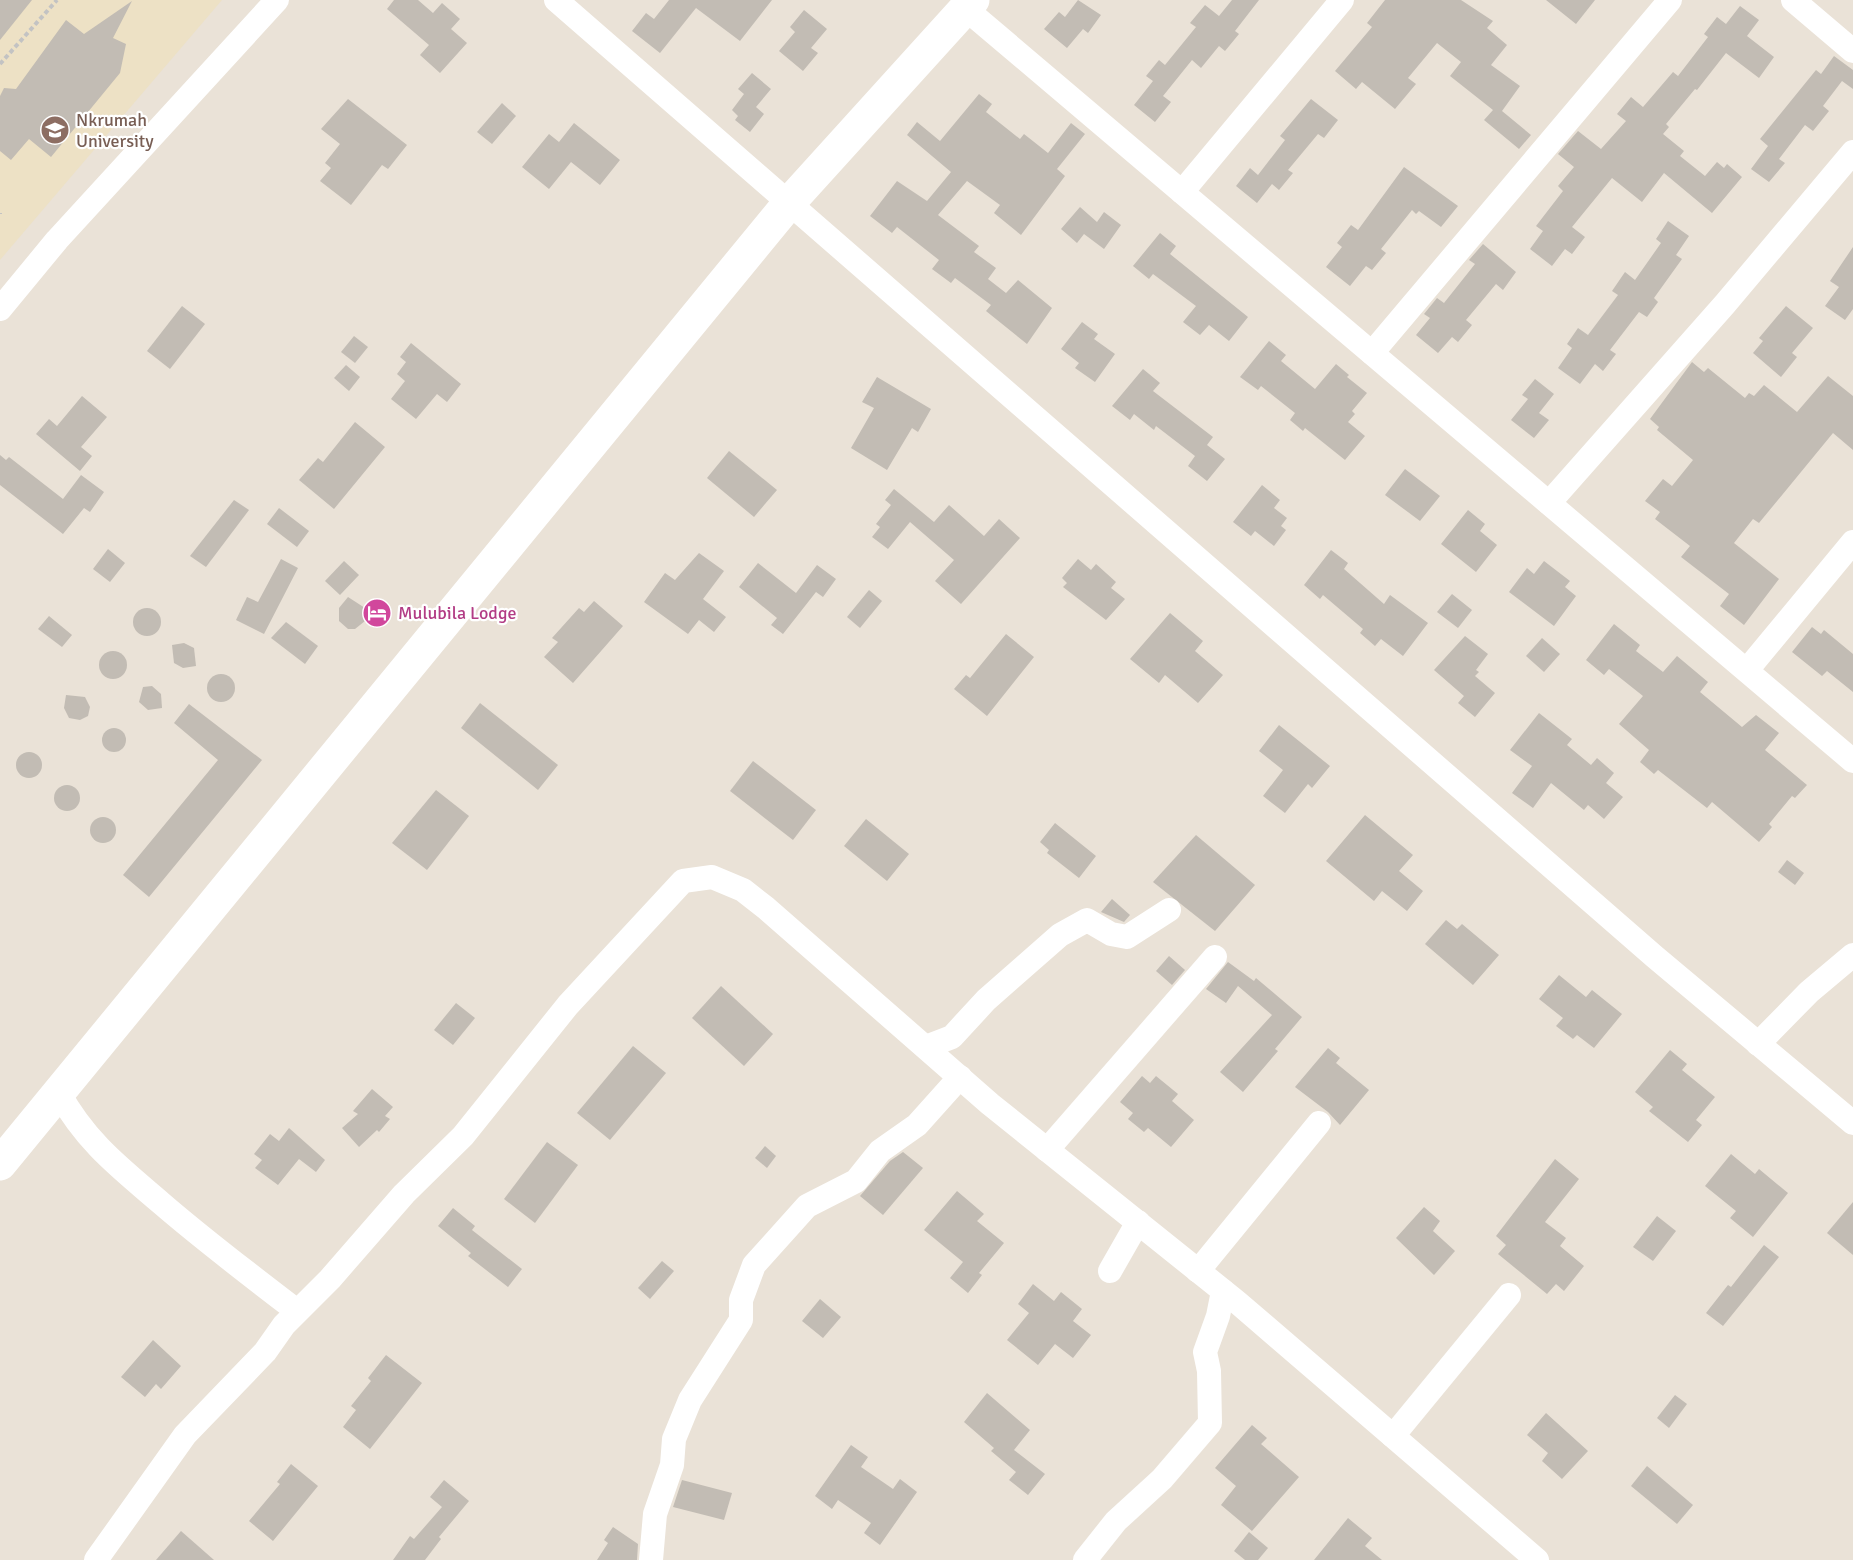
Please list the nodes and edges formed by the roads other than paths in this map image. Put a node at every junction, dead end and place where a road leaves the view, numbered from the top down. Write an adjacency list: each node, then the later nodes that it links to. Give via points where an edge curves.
1 (277, 0): 12 (street, via 57,240)
2 (556, 0): 7 (street)
3 (1342, 0): 10 (street)
4 (1670, 0): 13 (street)
5 (1793, 0): 8 (street)
6 (970, 4): 10 (street); 11 (street)
7 (581, 8): 11 (street)
8 (1853, 51)
9 (1853, 152): 14 (street)
10 (1182, 192): 13 (street)
11 (789, 203): 21 (street); 24 (street)
12 (0, 309)
13 (1372, 353): 14 (street)
14 (1549, 503): 16 (street)
15 (1853, 542): 16 (street)
16 (1748, 670): 17 (street)
17 (1853, 761)
18 (1169, 910): 22 (street, via 1127,937 1111,934 1087,920 1060,935 986,1000 952,1037)
19 (1853, 955): 21 (street, via 1809,992)
20 (1215, 957): 27 (street)
21 (1758, 1044): 26 (street)
22 (926, 1047): 23 (street); 34 (street, via 743,890 712,877 683,881 568,1005 463,1136)
23 (960, 1077): 27 (street); 37 (street, via 917,1125 880,1151 856,1181 807,1206 754,1265 741,1300 741,1320 690,1400 674,1439 672,1465 655,1514)
24 (59, 1093): 28 (street); 34 (street, via 90,1140 110,1160 217,1251)
25 (1319, 1123): 31 (street)
26 (1853, 1123)
27 (1047, 1150): 29 (street)
28 (0, 1164)
29 (1138, 1222): 30 (street); 31 (street)
30 (1110, 1271)
31 (1198, 1271): 32 (street)
32 (1223, 1291): 35 (street); 38 (street, via 1205,1352 1210,1423 1162,1479 1116,1521)
33 (1509, 1295): 35 (street)
34 (297, 1311): 36 (street, via 265,1352 184,1435)
35 (1392, 1436): 39 (street)
36 (96, 1560)
37 (651, 1560)
38 (1085, 1560)
39 (1538, 1560)

